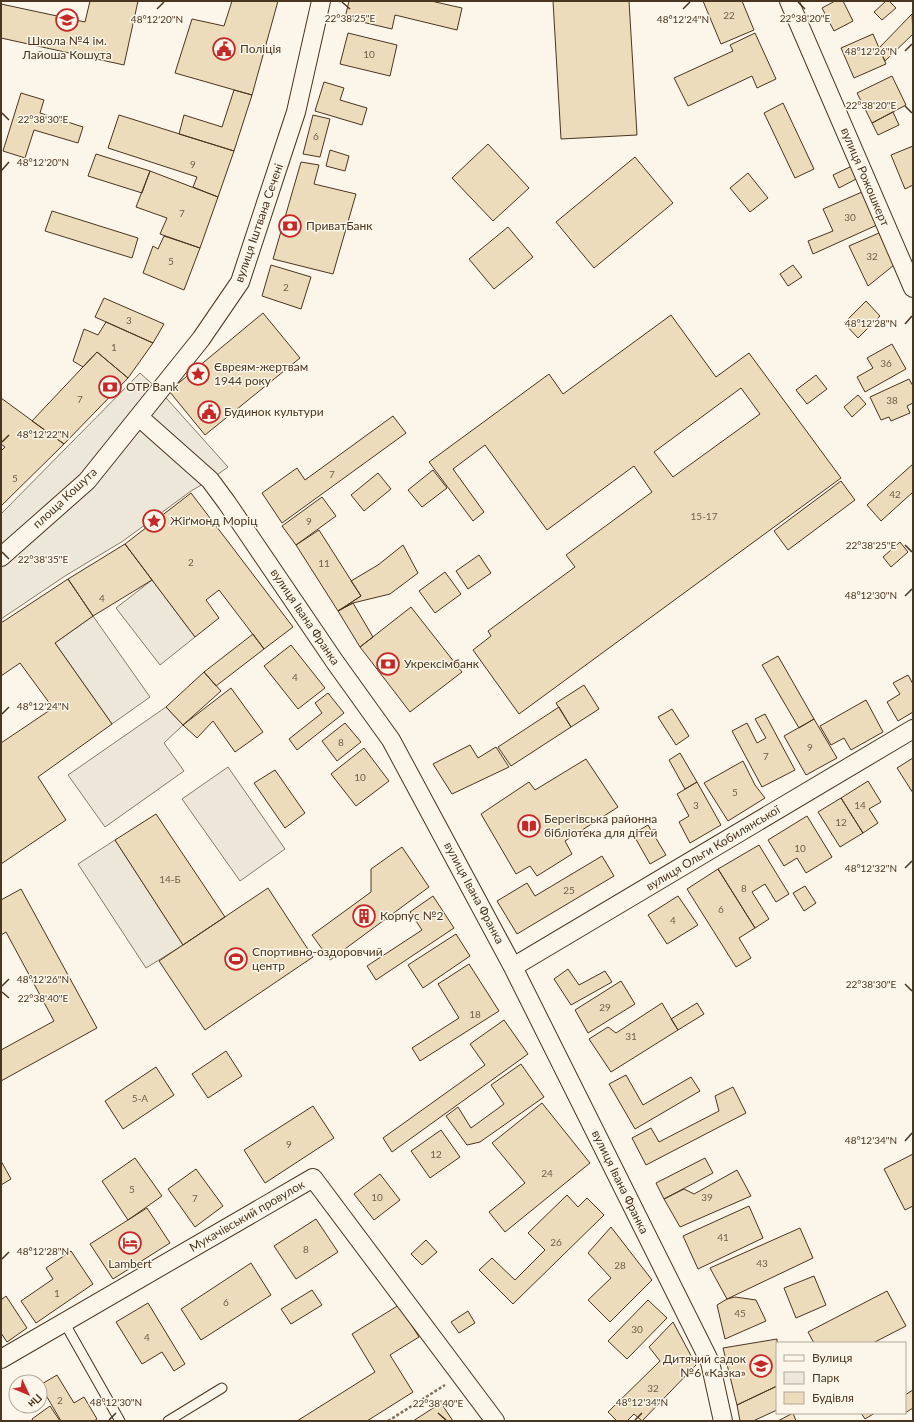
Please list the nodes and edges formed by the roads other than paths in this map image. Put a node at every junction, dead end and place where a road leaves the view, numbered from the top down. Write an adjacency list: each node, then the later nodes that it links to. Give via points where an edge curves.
1 (321, 1): 4 (street, вулиця Іштвана Сечені, via 296,112 240,282 201,339)
2 (789, 1): 3 (street, вулиця Рожошкерт)
3 (913, 288)
4 (139, 417): 5 (street, площа Кошута, via 87,481); 7 (street, вулиця Івана Франка, via 210,480 391,740)
5 (1, 557)
6 (913, 729): 7 (street, вулиця Ольги Кобилянської)
7 (513, 967): 14 (street, вулиця Івана Франка, via 710,1362)
8 (64, 1322): 9 (street, Мукачівський провулок); 11 (lane); 13 (street, Мукачівський провулок, via 313,1178)
9 (1, 1359)
10 (222, 1388): 12 (lane)
11 (120, 1421)
12 (168, 1421)
13 (494, 1421)
14 (723, 1421)

